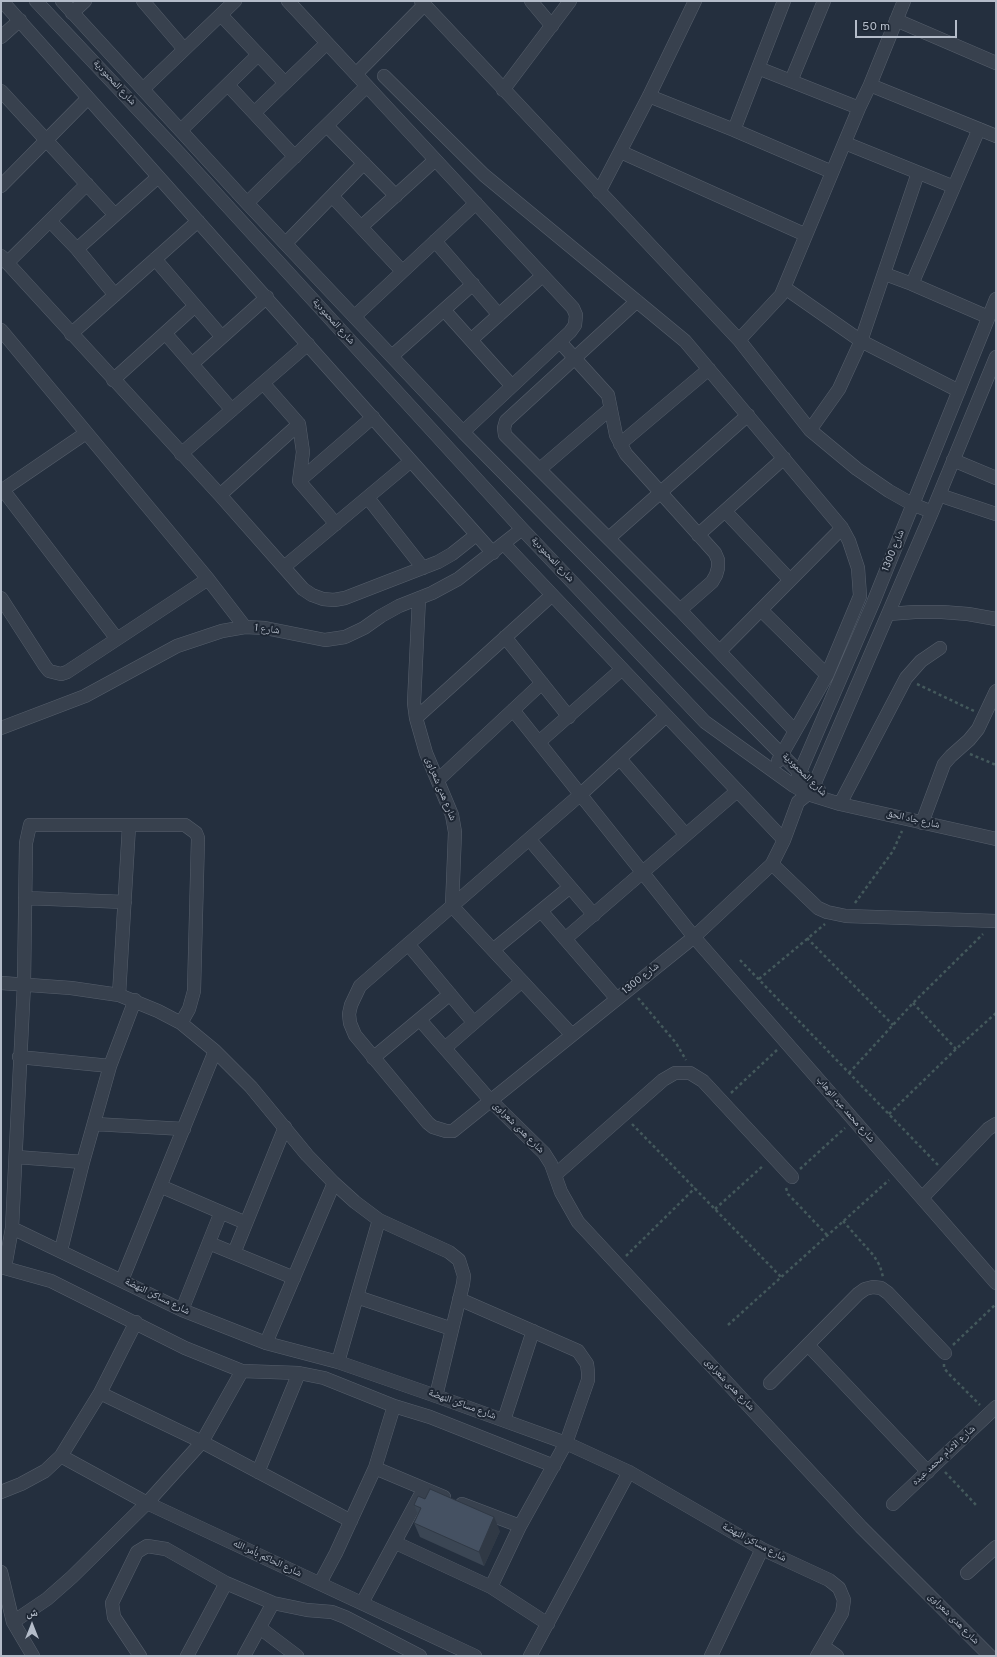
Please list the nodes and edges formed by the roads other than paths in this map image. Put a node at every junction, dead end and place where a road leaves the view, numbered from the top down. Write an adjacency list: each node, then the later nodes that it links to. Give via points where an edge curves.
1 (2, 1): 17 (street)
2 (36, 1): 27 (street, شارع المحمودية)
3 (62, 1): 15 (street, شارع المحمودية)
4 (86, 1): 15 (street)
5 (143, 1): 22 (street)
6 (235, 1): 16 (street)
7 (288, 1): 21 (street)
8 (531, 1): 19 (street)
9 (570, 1): 19 (street)
10 (695, 1): 37 (street)
11 (784, 1): 26 (street)
12 (824, 1): 30 (street)
13 (904, 1): 18 (street)
14 (422, 3): 28 (street); 36 (street)
15 (72, 13): 24 (street, شارع المحمودية)
16 (220, 15): 22 (street); 23 (street)
17 (20, 20): 20 (street); 39 (street)
18 (896, 20): 25 (street); 33 (street)
19 (552, 26): 36 (street)
20 (1, 38)
21 (327, 43): 28 (street); 31 (street)
22 (184, 49): 35 (street)
23 (258, 55): 31 (street); 32 (street)
24 (113, 58): 27 (street); 35 (street, شارع المحمودية)
25 (996, 63)
26 (758, 68): 30 (street); 45 (street)
27 (102, 70): 114 (street, شارع المحمودية)
28 (356, 74): 34 (street)
29 (384, 76): 83 (street, via 484,175)
30 (792, 81): 40 (street)
31 (285, 84): 41 (street)
32 (228, 85): 41 (street); 44 (street)
33 (870, 85): 40 (street); 43 (street)
34 (367, 86): 42 (street); 51 (street)
35 (143, 89): 44 (street, شارع المحمودية)
36 (503, 90): 59 (street)
37 (649, 96): 45 (street); 49 (street)
38 (3, 98): 47 (street)
39 (88, 98): 47 (street); 55 (street)
40 (859, 108): 48 (street)
41 (254, 112): 50 (street)
42 (327, 126): 50 (street); 52 (street)
43 (979, 129): 46 (street); 58 (street)
44 (181, 130): 62 (street, شارع المحمودية)
45 (734, 130): 53 (street)
46 (996, 136)
47 (46, 140): 56 (street); 57 (street)
48 (844, 143): 53 (street); 54 (street)
49 (622, 152): 59 (street); 68 (street)
50 (295, 157): 62 (street)
51 (436, 160): 61 (street); 63 (street)
52 (364, 163): 60 (street); 61 (street)
53 (832, 172): 68 (street)
54 (918, 173): 58 (street); 75 (street)
55 (158, 177): 64 (street); 66 (street)
56 (87, 184): 64 (street); 65 (street)
57 (1, 186)
58 (954, 187): 78 (street)
59 (599, 192): 94 (street)
60 (332, 196): 67 (street); 70 (street)
61 (396, 196): 67 (street)
62 (247, 203): 70 (street, شارع المحمودية)
63 (476, 203): 69 (street); 76 (street)
64 (115, 215): 71 (street)
65 (50, 221): 71 (street); 72 (street)
66 (198, 221): 73 (street); 81 (street)
67 (361, 227): 74 (street)
68 (806, 235): 79 (street)
69 (435, 241): 74 (street); 77 (street)
70 (286, 243): 87 (street, شارع المحمودية)
71 (77, 249): 80 (street)
72 (4, 259): 91 (street)
73 (155, 259): 80 (street); 84 (street)
74 (402, 271): 87 (street)
75 (885, 274): 78 (street); 95 (street)
76 (542, 276): 86 (street); 96 (street, via 573,308 576,315 575,325)
77 (473, 284): 85 (street); 86 (street)
78 (912, 284): 88 (street)
79 (785, 288): 94 (street, via 778,299); 95 (street)
80 (115, 295): 91 (street)
81 (267, 297): 92 (street); 97 (street)
82 (996, 299): 88 (street, شارع 1300)
83 (637, 301): 101 (street); 103 (street, via 685,341)
84 (195, 306): 90 (street); 92 (street)
85 (444, 310): 93 (street); 99 (street)
86 (499, 315): 93 (street)
87 (355, 316): 99 (street, شارع المحمودية)
88 (988, 317): 107 (street, شارع 1300)
89 (1, 330): 98 (street)
90 (165, 333): 102 (street); 104 (street)
91 (71, 334): 104 (street)
92 (222, 337): 102 (street)
93 (471, 340): 106 (street)
94 (739, 340): 115 (street)
95 (861, 341): 107 (street); 115 (street, via 839,389)
96 (560, 342): 101 (street); 106 (street)
97 (308, 344): 105 (street); 112 (street)
98 (6, 346): 117 (street)
99 (392, 356): 110 (street, شارع المحمودية)
100 (996, 357): 121 (street, شارع 1300)
101 (575, 358): 108 (street, via 608,395); 123 (street, via 505,424 505,435)
102 (192, 364): 109 (street)
103 (709, 369): 111 (street); 118 (street)
104 (113, 380): 119 (street)
105 (263, 383): 109 (street); 113 (street)
106 (512, 386): 116 (street)
107 (958, 391): 131 (street, شارع 1300)
108 (610, 409): 118 (street); 123 (street)
109 (232, 410): 119 (street)
110 (442, 410): 114 (street); 116 (street, شارع المحمودية)
111 (748, 415): 120 (street); 127 (street)
112 (373, 417): 122 (street); 125 (street)
113 (299, 424): 125 (street, via 303,452); 128 (street)
114 (427, 425): 137 (street, شارع المحمودية)
115 (810, 430): 131 (street, via 857,469)
116 (463, 432): 170 (street, شارع المحمودية)
117 (86, 433): 126 (street); 145 (street)
118 (620, 444): 127 (street)
119 (181, 454): 128 (street)
120 (784, 458): 132 (street); 136 (street)
121 (953, 460): 124 (street); 129 (street, شارع 1300)
122 (411, 461): 130 (street); 139 (street)
123 (540, 469): 140 (street)
124 (996, 478)
125 (299, 481): 135 (street)
126 (2, 490): 156 (street)
127 (660, 492): 138 (street); 140 (street)
128 (220, 495): 143 (street)
129 (939, 495): 133 (street, شارع 1300); 134 (street)
130 (368, 498): 135 (street); 144 (street)
131 (912, 504): 133 (street); 173 (street, شارع 1300, via 873,603)
132 (725, 511): 138 (street); 146 (street)
133 (932, 512): 152 (street, شارع 1300)
134 (996, 514)
135 (336, 524): 143 (street)
136 (842, 528): 146 (street); 160 (street, via 856,561 860,596)
137 (522, 529): 141 (street, شارع 1); 172 (street, شارع المحمودية, via 705,722)
138 (698, 534): 150 (street, via 715,553 718,568 712,582)
139 (476, 535): 142 (street); 144 (street, via 452,554)
140 (609, 538): 150 (street)
141 (504, 544): 142 (street, شارع 1); 147 (street)
142 (493, 553): 149 (street, شارع 1, via 458,579)
143 (284, 567): 144 (street, via 312,595 334,600)
144 (423, 568)
145 (208, 579): 154 (street); 156 (street)
146 (790, 580): 151 (street)
147 (552, 595): 155 (street); 159 (street)
148 (1, 598): 156 (street, via 49,671 61,674 67,672)
149 (418, 598): 154 (street, شارع 1, via 345,637 325,640 265,628); 166 (street, شارع هدى شعراوى, via 414,703)
150 (680, 610): 158 (street)
151 (760, 610): 158 (street); 160 (street)
152 (888, 614): 153 (street, via 942,612); 178 (street, شارع 1300)
153 (996, 619)
154 (245, 627): 167 (street, شارع 1, via 222,631 176,646 85,696)
155 (505, 637): 161 (street); 166 (street)
156 (117, 639)
157 (940, 648): 179 (street, via 921,661 906,678)
158 (720, 650): 168 (street)
159 (622, 669): 164 (street); 165 (street)
160 (827, 675): 168 (street)
161 (542, 683): 163 (street); 165 (street)
162 (996, 691): 180 (street, via 974,734 944,764)
163 (513, 710): 169 (street, شارع محمد عبد الوهاب); 174 (street)
164 (666, 716): 171 (street); 176 (street)
165 (569, 717): 169 (street)
166 (416, 718): 174 (street, شارع هدى شعراوى, via 426,753)
167 (1, 728)
168 (795, 731): 170 (street)
169 (539, 742): 177 (street, شارع محمد عبد الوهاب)
170 (782, 754): 172 (street); 173 (street, شارع المحمودية)
171 (620, 759): 177 (street); 182 (street)
172 (773, 771): 175 (street, شارع المحمودية)
173 (799, 772): 175 (street, شارع 1300); 178 (street, شارع المحمودية)
174 (438, 780): 191 (street, شارع هدى شعراوى, via 452,815 455,832)
175 (794, 786): 178 (street)
176 (737, 791): 182 (street); 185 (street)
177 (581, 794): 183 (street); 187 (street, شارع محمد عبد الوهاب)
178 (807, 794): 179 (street, شارع المحمودية); 185 (street, شارع 1300)
179 (835, 802): 180 (street, شارع جاد الحق)
180 (922, 823): 184 (street, شارع جاد الحق)
181 (129, 826): 189 (street, via 30,825 26,843); 190 (street); 207 (street, via 185,825 196,833 198,838 194,991 189,1009)
182 (686, 835): 187 (street)
183 (529, 839): 188 (street); 191 (street)
184 (996, 839)
185 (784, 840): 186 (street, شارع 1300)
186 (772, 864): 194 (street, via 818,908 827,912 841,915); 195 (street, شارع 1300)
187 (643, 872): 193 (street); 195 (street, شارع محمد عبد الوهاب)
188 (570, 887): 192 (street); 193 (street)
189 (25, 898): 190 (street); 201 (street)
190 (125, 902): 203 (street)
191 (452, 906): 197 (street); 198 (street)
192 (541, 911): 196 (street); 198 (street)
193 (594, 914): 196 (street)
194 (996, 921)
195 (694, 936): 204 (street, شارع 1300); 226 (street, شارع محمد عبد الوهاب)
196 (565, 939): 204 (street)
197 (408, 944): 202 (street); 213 (street, via 360,986 351,1005 350,1023 355,1036)
198 (494, 950): 199 (street)
199 (522, 981): 208 (street); 209 (street)
200 (1, 983): 201 (street)
201 (24, 984): 203 (street); 212 (street)
202 (450, 994): 206 (street); 208 (street)
203 (119, 995): 205 (street)
204 (616, 999): 209 (street, شارع 1300)
205 (134, 1000): 207 (street); 214 (street)
206 (420, 1020): 210 (street, شارع هدى شعراوى); 213 (street)
207 (181, 1023): 211 (street)
208 (474, 1023): 210 (street)
209 (572, 1035): 215 (street, شارع 1300)
210 (445, 1048): 215 (street, شارع هدى شعراوى)
211 (215, 1051): 218 (street, via 251,1087); 219 (street)
212 (19, 1057): 214 (street); 220 (street)
213 (373, 1058): 215 (street, شارع 1300, via 428,1123 439,1130 453,1131)
214 (110, 1066): 216 (street)
215 (490, 1100): 222 (street, شارع هدى شعراوى, via 544,1153)
216 (94, 1124): 219 (street); 221 (street)
217 (996, 1124): 226 (street, via 988,1129)
218 (285, 1127): 224 (street); 229 (street)
219 (184, 1129): 225 (street)
220 (16, 1157): 221 (street); 230 (street)
221 (83, 1162): 232 (street)
222 (555, 1175): 223 (street, via 663,1080 676,1073 690,1073 702,1081); 294 (street, شارع هدى شعراوى, via 561,1192 578,1222 862,1527)
223 (792, 1177)
224 (334, 1183): 228 (street); 235 (street)
225 (160, 1186): 227 (street); 236 (street)
226 (922, 1198): 237 (street, شارع محمد عبد الوهاب)
227 (221, 1212): 229 (street); 231 (street)
228 (379, 1220): 238 (street); 239 (street, via 449,1252 459,1260 464,1276)
229 (246, 1222): 233 (street)
230 (12, 1228): 232 (street, شارع مساكن النهضة); 234 (street)
231 (209, 1242): 233 (street); 240 (street)
232 (61, 1250): 236 (street, شارع مساكن النهضة)
233 (234, 1252): 235 (street)
234 (3, 1267): 241 (street, via 51,1281)
235 (294, 1278): 244 (street)
236 (122, 1280): 240 (street, شارع مساكن النهضة)
237 (996, 1283)
238 (357, 1297): 242 (street); 247 (street)
239 (459, 1299): 242 (street); 243 (street)
240 (182, 1310): 244 (street, شارع مساكن النهضة)
241 (136, 1322): 248 (street, via 185,1348); 251 (street)
242 (452, 1330): 252 (street)
243 (533, 1331): 255 (street); 257 (street, via 578,1351 587,1364 588,1380)
244 (266, 1343): 247 (street, شارع مساكن النهضة)
245 (808, 1345): 246 (street, via 865,1289 873,1287 881,1288); 250 (street); 260 (street)
246 (946, 1353)
247 (338, 1362): 252 (street, شارع مساكن النهضة)
248 (242, 1371): 249 (street); 256 (street)
249 (299, 1374): 253 (street, via 324,1378); 262 (street)
250 (770, 1383)
251 (100, 1393): 256 (street); 258 (street)
252 (436, 1396): 255 (street, شارع مساكن النهضة)
253 (394, 1406): 259 (street, via 430,1417); 261 (street)
254 (993, 1411): 260 (street, شارع الامام محمد عبده)
255 (504, 1420): 257 (street, شارع مساكن النهضة)
256 (202, 1442): 262 (street); 266 (street)
257 (566, 1443): 259 (street); 263 (street, شارع مساكن النهضة)
258 (61, 1456): 265 (street, via 45,1471); 266 (street, شارع الحاكم بأمر الله)
259 (554, 1466): 269 (street)
260 (932, 1467): 267 (street, شارع الامام محمد عبده)
261 (375, 1468): 264 (street); 268 (street)
262 (258, 1472): 268 (street)
263 (629, 1472): 272 (street, شارع مساكن النهضة); 281 (street)
264 (424, 1489): 269 (street); 270 (street)
265 (1, 1492)
266 (147, 1503): 276 (street, شارع الحاكم بأمر الله); 280 (street, via 72,1577 47,1599)
267 (893, 1504)
268 (351, 1522): 276 (street)
269 (520, 1526): 277 (street)
270 (396, 1543): 277 (street); 279 (street)
271 (996, 1547): 274 (street)
272 (762, 1549): 283 (street, شارع مساكن النهضة, via 828,1580 839,1588 844,1600 842,1613); 292 (street)
273 (1, 1572): 280 (street)
274 (967, 1573)
275 (226, 1583): 278 (street); 285 (street, via 166,1549 154,1546 141,1548 112,1603 114,1617); 286 (street)
276 (320, 1584): 279 (street, شارع الحاكم بأمر الله)
277 (491, 1587): 281 (street)
278 (273, 1603): 282 (street); 289 (street, via 332,1612)
279 (362, 1603): 290 (street, شارع الحاكم بأمر الله)
280 (13, 1622): 284 (street)
281 (548, 1624): 291 (street)
282 (260, 1628): 287 (street); 288 (street)
283 (820, 1651): 293 (street)
284 (32, 1656)
285 (140, 1656)
286 (187, 1656)
287 (244, 1656)
288 (297, 1656)
289 (420, 1656)
290 (475, 1656)
291 (530, 1656)
292 (711, 1656)
293 (838, 1656)
294 (990, 1656)

